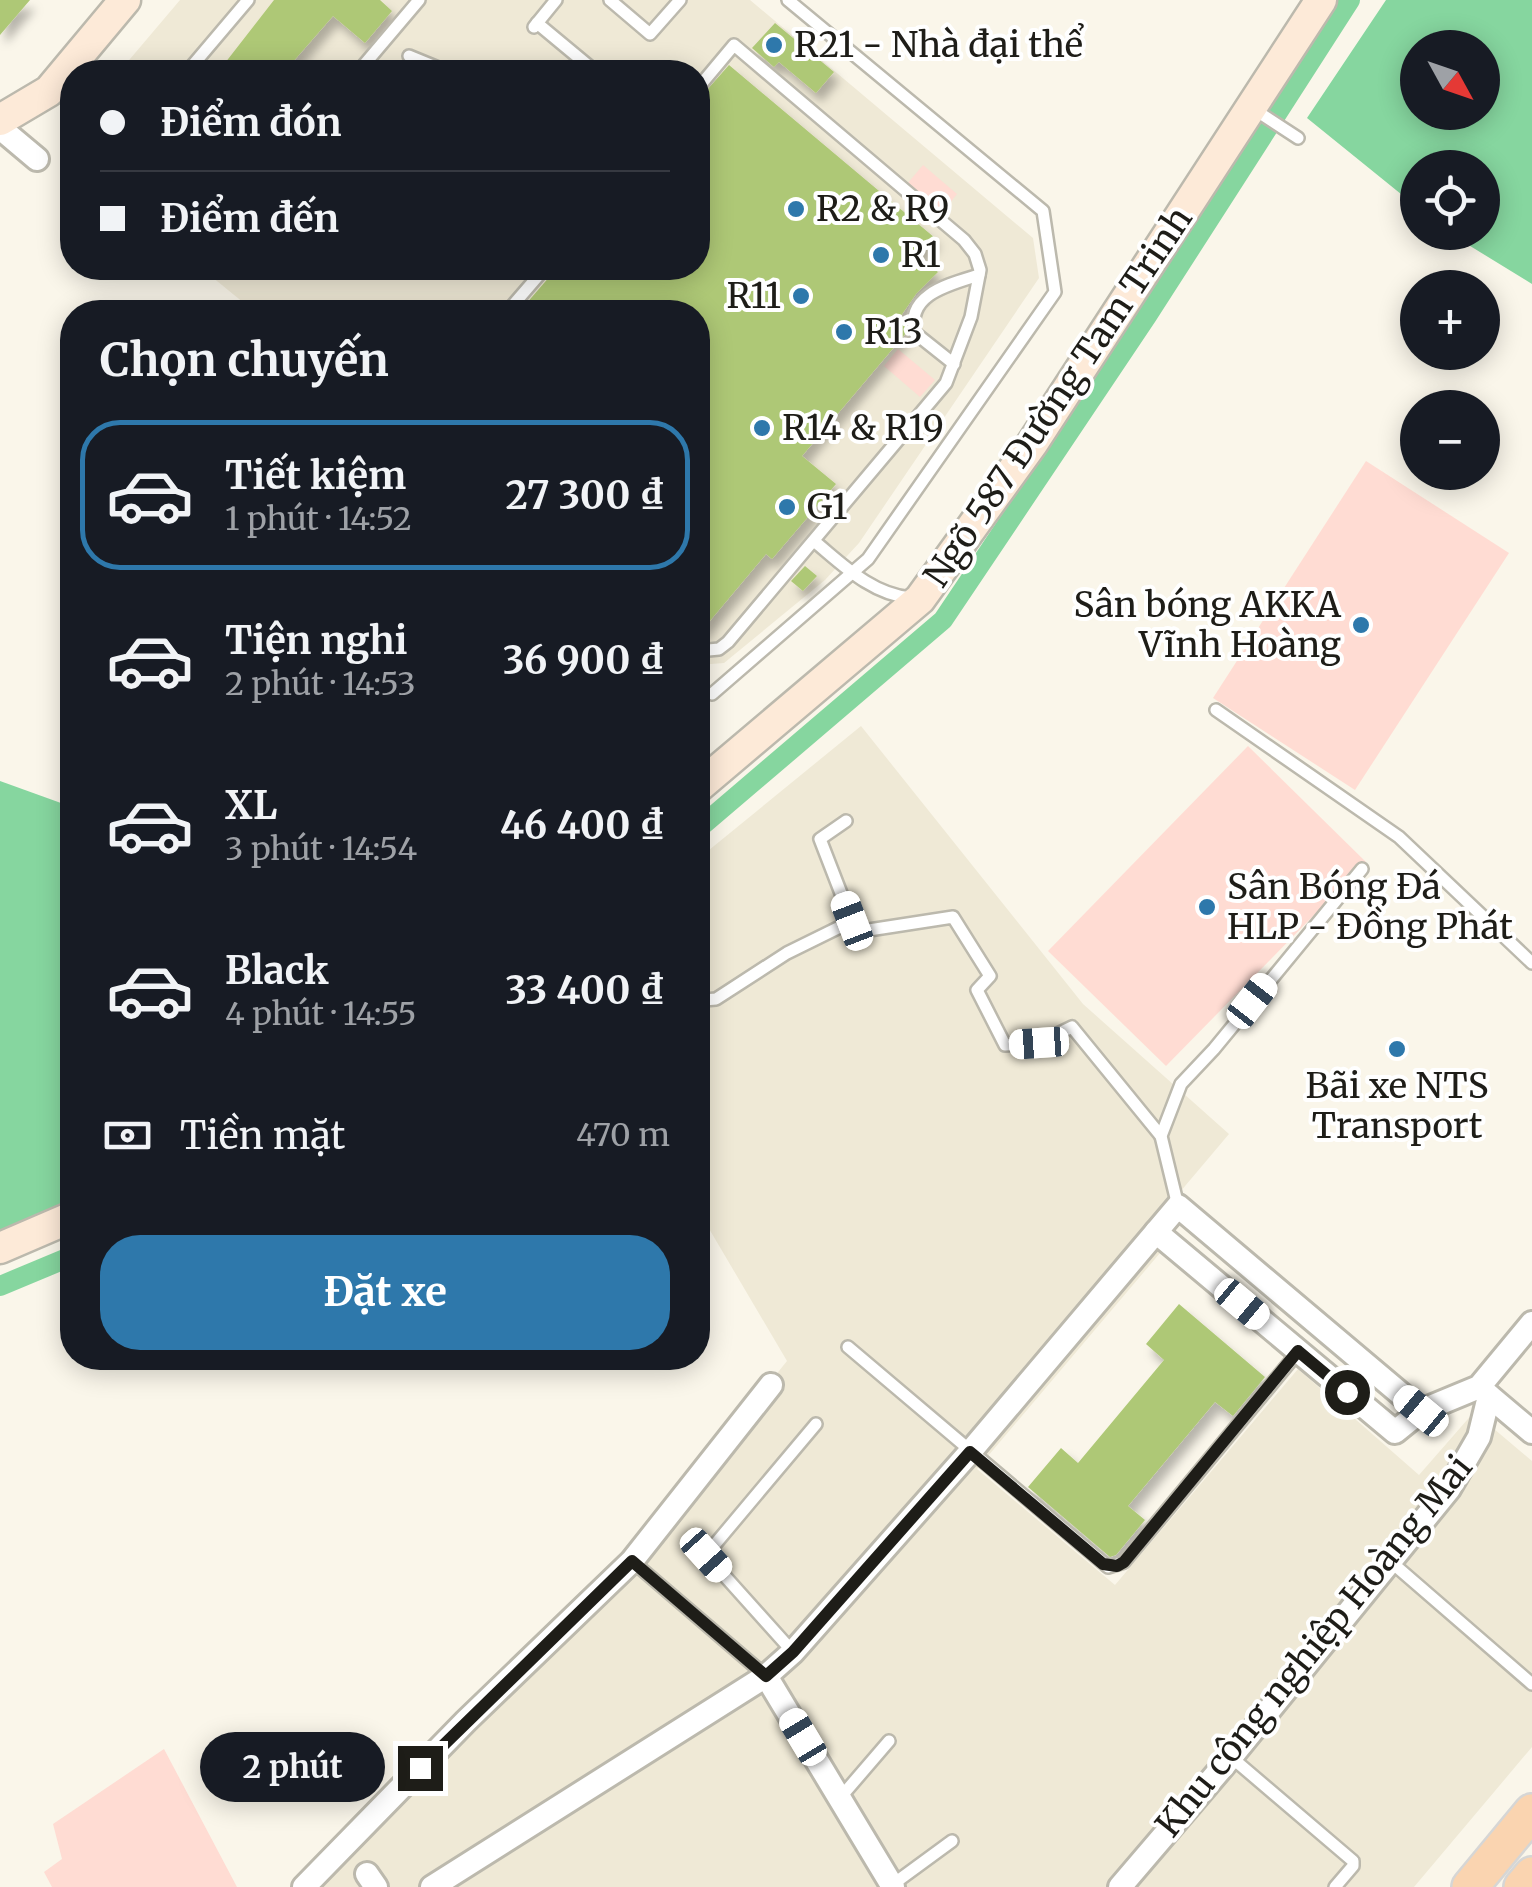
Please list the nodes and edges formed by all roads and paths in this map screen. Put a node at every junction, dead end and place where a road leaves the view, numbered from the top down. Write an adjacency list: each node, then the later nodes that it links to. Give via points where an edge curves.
1 (125, 0): 10 (street)
2 (248, 0): 11 (lane)
3 (420, 0): 12 (lane)
4 (556, 0): 14 (lane, via 536,25)
5 (610, 0): 6 (lane, via 650,34)
6 (680, 0)
7 (788, 0): 27 (lane, via 1042,211 1055,292)
8 (1321, 0): 17 (street, Ngõ 587 Đường Tam Trinh)
9 (410, 56): 13 (lane)
10 (74, 60)
11 (197, 60)
12 (368, 60)
13 (420, 60)
14 (581, 60)
15 (710, 74): 22 (lane, via 734,45 964,240)
16 (60, 77): 18 (street)
17 (1254, 109): 20 (lane); 28 (street, Ngõ 587 Đường Tam Trinh)
18 (0, 120)
19 (0, 128): 21 (street)
20 (1298, 138)
21 (36, 158)
22 (979, 275): 25 (lane); 25 (lane, via 935,290 914,316 915,333)
23 (535, 280): 24 (lane)
24 (518, 300)
25 (954, 364): 26 (lane, via 939,392)
26 (814, 541): 27 (lane); 29 (lane, via 728,642)
27 (854, 574): 28 (lane, via 893,596); 30 (lane)
28 (920, 600): 32 (street, Ngõ 587 Đường Tam Trinh)
29 (710, 651)
30 (712, 694)
31 (1216, 710): 36 (lane, via 1399,837)
32 (710, 777)
33 (846, 820): 35 (lane, via 820,839)
34 (1362, 870): 38 (lane, via 1181,1084)
35 (852, 921): 37 (lane); 38 (lane, via 856,932 953,917 990,976 977,990 1004,1046 1039,1043 1072,1026)
36 (1532, 963)
37 (710, 1000)
38 (1161, 1136): 39 (lane)
39 (1178, 1206): 41 (street); 44 (street, Khu công nghiệp Hoàng Mai)
40 (60, 1222): 42 (street)
41 (1156, 1232): 46 (street, Khu công nghiệp Hoàng Mai); 52 (street)
42 (0, 1248)
43 (1532, 1322): 48 (street)
44 (1320, 1326): 46 (street); 49 (street, Khu công nghiệp Hoàng Mai)
45 (848, 1346): 52 (lane)
46 (1298, 1351): 49 (street, Khu công nghiệp Hoàng Mai, via 1395,1432); 52 (lane, via 1117,1566 1103,1564)
47 (771, 1384): 53 (street)
48 (1484, 1391): 49 (street, Khu công nghiệp Hoàng Mai); 51 (street); 54 (street, Khu công nghiệp Hoàng Mai, via 1479,1437 1449,1489)
49 (1421, 1411)
50 (816, 1424): 55 (lane, via 706,1555)
51 (1532, 1432)
52 (970, 1452): 55 (street)
53 (632, 1561): 56 (lane); 65 (street)
54 (1390, 1561): 57 (lane); 59 (street, Khu công nghiệp Hoàng Mai)
55 (793, 1652): 56 (street)
56 (766, 1676): 60 (street); 66 (street)
57 (1532, 1684)
58 (889, 1741): 60 (lane)
59 (1230, 1757): 67 (street, Khu công nghiệp Hoàng Mai); 68 (lane, via 1353,1861)
60 (840, 1798): 64 (street)
61 (1532, 1812): 69 (main road)
62 (952, 1841): 64 (lane)
63 (1532, 1875): 70 (main road)
64 (893, 1886)
65 (304, 1887)
66 (432, 1887)
67 (1120, 1887)
68 (1335, 1887)
69 (1470, 1887)
70 (1522, 1887)

